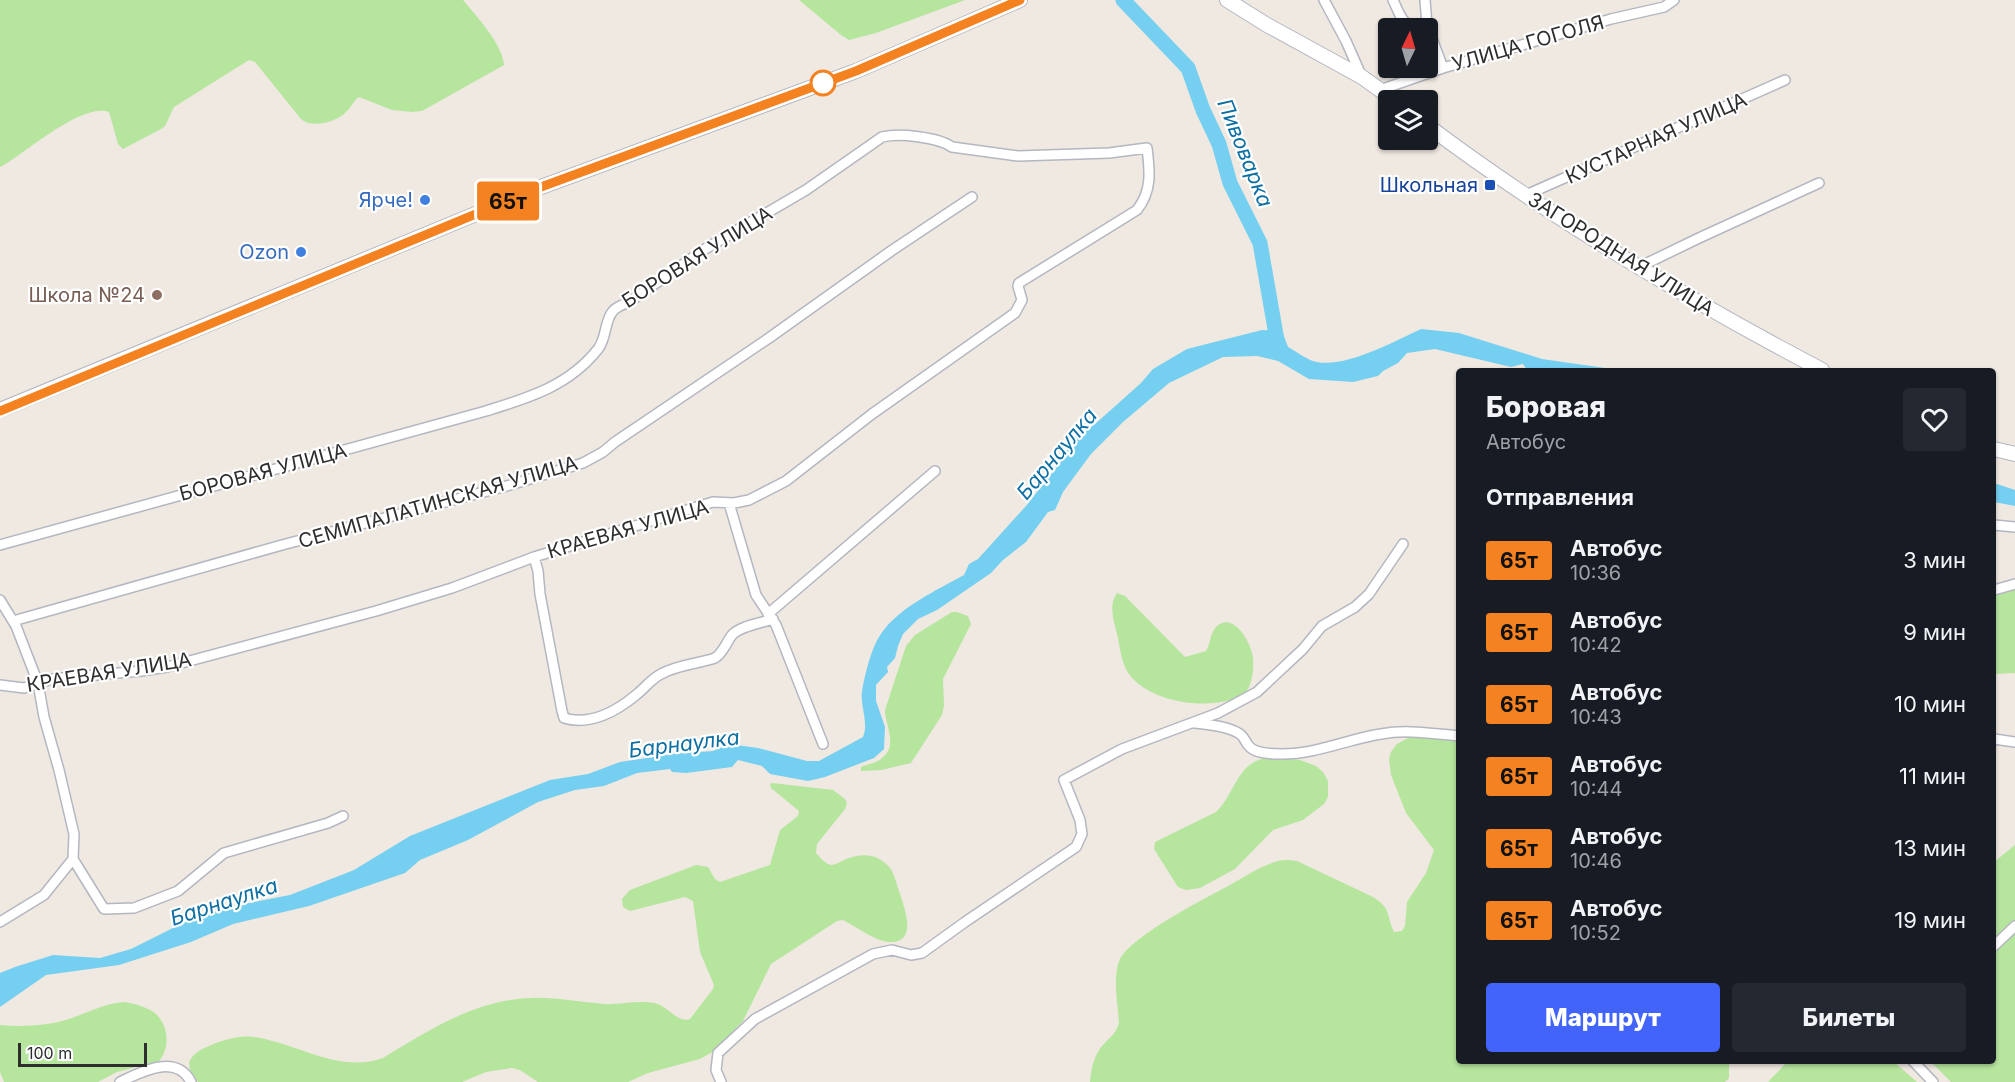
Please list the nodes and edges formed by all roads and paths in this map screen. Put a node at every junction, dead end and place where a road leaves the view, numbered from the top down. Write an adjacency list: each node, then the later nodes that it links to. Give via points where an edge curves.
1 (1020, 0): 21 (main road, via 856,71 541,187)
2 (1227, 0): 11 (main road)
3 (1324, 0): 11 (street)
4 (1393, 0): 7 (street)
5 (1425, 0): 8 (street)
6 (1674, 0): 10 (street, УЛИЦА ГОГОЛЯ, via 1664,7)
7 (1404, 18)
8 (1426, 18)
9 (1438, 55): 10 (street)
10 (1443, 68): 13 (street, УЛИЦА ГОГОЛЯ)
11 (1362, 77): 13 (main road)
12 (1785, 80): 17 (street, КУСТАРНАЯ УЛИЦА)
13 (1380, 90)
14 (1438, 133): 17 (main road, ЗАГОРОДНАЯ УЛИЦА)
15 (1147, 148): 25 (street, КРАЕВАЯ УЛИЦА, via 1149,184 1144,200 1132,214 1019,283 1022,300 1015,313 872,414 786,481 757,497); 29 (street, БОРОВАЯ УЛИЦА, via 1018,156 952,147 931,138 882,137 806,190 723,238 614,310 602,343 591,357 567,378 535,396)
16 (1819, 183): 19 (street)
17 (1526, 195): 19 (main road, ЗАГОРОДНАЯ УЛИЦА)
18 (972, 197): 35 (street, СЕМИПАЛАТИНСКАЯ УЛИЦА, via 583,463)
19 (1637, 268): 20 (main road, ЗАГОРОДНАЯ УЛИЦА)
20 (1818, 368)
21 (0, 411)
22 (1996, 449): 23 (main road)
23 (2015, 453)
24 (935, 471): 34 (street)
25 (729, 503): 30 (street, КРАЕВАЯ УЛИЦА, via 713,502); 34 (street, via 756,595)
26 (1996, 525): 27 (street)
27 (2015, 527)
28 (1403, 544): 38 (street, via 1369,594 1322,626 1257,692)
29 (0, 545)
30 (534, 557): 34 (street, via 563,716 574,721 605,715 660,674 715,658 737,631); 36 (street, КРАЕВАЯ УЛИЦА, via 376,611 167,667)
31 (2015, 584): 32 (street)
32 (1996, 589)
33 (0, 600): 35 (street)
34 (771, 617): 42 (street)
35 (13, 621): 36 (street)
36 (38, 683): 37 (street, КРАЕВАЯ УЛИЦА, via 24,688); 44 (street, via 74,834)
37 (0, 685)
38 (1191, 723): 39 (street, via 1233,731 1252,749 1282,754 1313,751 1383,733); 51 (street, via 1122,749 1064,780 1080,820 1082,834 1076,847 922,953 911,955 892,950 873,954 754,1019 718,1053 716,1070)
39 (1456, 736)
40 (1996, 739): 41 (street)
41 (2015, 742)
42 (823, 744)
43 (343, 816): 44 (street, via 224,853 178,891 134,908 104,909)
44 (73, 859): 45 (street, via 44,896)
45 (0, 922)
46 (2015, 926): 47 (street)
47 (1996, 944)
48 (1916, 1064): 52 (street)
49 (120, 1082): 50 (street, via 167,1066 179,1069)
50 (191, 1082)
51 (721, 1082)
52 (1933, 1082)

